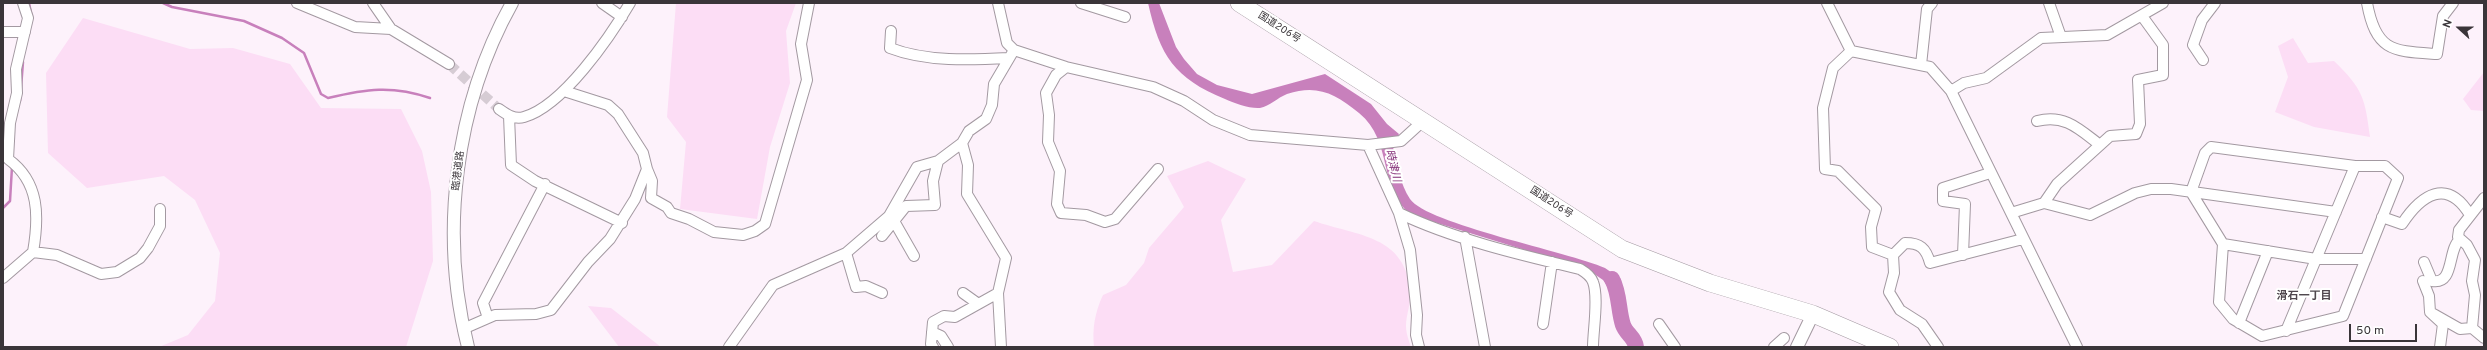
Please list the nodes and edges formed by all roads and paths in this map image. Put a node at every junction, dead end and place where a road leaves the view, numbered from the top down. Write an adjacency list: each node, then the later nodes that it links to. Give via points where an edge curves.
1 (23, 3): 24 (street, via 28,18)
2 (297, 3): 21 (street, via 356,27)
3 (373, 3): 21 (street)
4 (512, 3): 86 (street, 臨港道路, via 479,78 465,126 460,157 455,201 454,267)
5 (602, 3): 19 (street)
6 (630, 3): 19 (street)
7 (809, 3): 43 (street, via 801,44 807,80 764,224 755,231 743,235 714,232 671,213 667,207 651,198 652,181)
8 (998, 3): 27 (street)
9 (1081, 3): 20 (street)
10 (1239, 3): 36 (highway, 国道206号)
11 (1827, 3): 26 (street)
12 (1932, 3): 30 (street, via 1927,9)
13 (2049, 3): 25 (street)
14 (2162, 3): 18 (street)
15 (2215, 3): 28 (street, via 2202,20 2193,45)
16 (2366, 3): 17 (street, via 2370,21 2380,40 2398,52 2437,54 2443,16)
17 (2453, 3)
18 (2142, 16): 25 (street, via 2107,35); 40 (street, via 2163,45 2163,75 2138,80 2140,124 2136,134 2110,136)
19 (622, 17): 33 (street, via 589,63)
20 (1125, 17)
21 (391, 29): 29 (street)
22 (3, 31): 24 (street)
23 (891, 31): 27 (street, via 890,48 910,56 930,58)
24 (25, 32): 64 (street, via 16,69 17,93 10,123 8,159 18,167 32,191 38,220)
25 (2061, 37): 32 (street, via 2041,38 1986,78 1964,83)
26 (1851, 52): 30 (street); 66 (street, via 1833,68 1823,108 1825,169 1838,172 1876,209 1870,227 1872,247)
27 (1012, 54): 31 (street); 38 (street, via 994,84 992,105 986,119 969,131)
28 (2203, 60)
29 (449, 64)
30 (1921, 65): 32 (street, via 1930,67)
31 (1066, 67): 39 (street, via 1154,87 1184,101 1213,120 1250,134); 44 (street, via 1056,75 1046,93 1049,115 1048,142 1060,172 1057,204 1061,213 1086,215 1105,222 1115,219)
32 (1950, 90): 45 (street, via 1966,117)
33 (564, 91): 35 (street, via 537,111 522,118); 43 (street, via 608,105 618,114 644,153)
34 (499, 108): 35 (street)
35 (510, 116): 46 (street, via 510,165 535,181)
36 (1423, 121): 39 (street, via 1401,141); 80 (highway, 国道206号, via 1622,249 1710,284)
37 (2037, 121): 40 (street, via 2051,117 2062,120)
38 (962, 143): 41 (street); 77 (street, via 968,164 967,194 1006,258)
39 (1368, 145): 52 (street)
40 (2100, 145): 49 (street, via 2057,184)
41 (938, 161): 56 (street, via 933,181 935,205 906,206); 65 (street, via 917,167 889,216)
42 (2355, 166): 47 (street, via 2211,147 2205,153); 51 (street); 55 (street, via 2385,166 2398,178)
43 (648, 169): 57 (street)
44 (1158, 169)
45 (1990, 173): 53 (street); 67 (street, via 1942,188 1943,201 1965,204)
46 (545, 184): 57 (street); 81 (street, via 483,303)
47 (2191, 192): 49 (street, via 2151,189 2135,193 2090,215); 51 (street); 62 (street)
48 (2484, 198): 54 (street)
49 (2044, 203): 53 (street)
50 (160, 209): 64 (street, via 160,226 148,248 140,258 116,272 101,274 57,255)
51 (2336, 212): 70 (street)
52 (1399, 213): 59 (street, via 1417,222); 97 (street, via 1410,250)
53 (2010, 213): 60 (street)
54 (2470, 215): 55 (street, via 2459,198 2448,193 2436,193 2409,213 2402,224); 61 (street, via 2459,230)
55 (2382, 218): 69 (street)
56 (894, 221): 58 (street); 68 (street)
57 (622, 223): 81 (street, via 551,310 536,314 496,314)
58 (882, 236)
59 (1465, 237): 71 (street); 98 (street)
60 (2023, 239): 67 (street); 104 (street)
61 (2460, 239): 72 (street, via 2455,244 2450,270 2444,278 2432,281); 85 (street, via 2467,245 2475,260 2472,281 2475,295)
62 (2223, 244): 63 (street); 82 (street, via 2219,302)
63 (2268, 251): 70 (street); 82 (street)
64 (34, 252): 73 (street)
65 (846, 253): 75 (street, via 856,287 866,286); 93 (street, via 820,262 773,285)
66 (1893, 255): 67 (street, via 1905,243 1917,243 1927,251 1930,263); 103 (street, via 1894,273 1889,292 1900,310 1922,324)
67 (1963, 255)
68 (914, 256)
69 (2366, 258): 70 (street); 87 (street, via 2343,316)
70 (2316, 259): 87 (street)
71 (1552, 262): 83 (street); 99 (street, via 1580,269 1593,281)
72 (2424, 262)
73 (3, 278)
74 (2423, 281): 79 (street, via 2429,296)
75 (882, 293)
76 (963, 293): 78 (street)
77 (998, 293): 78 (street); 96 (street)
78 (977, 303): 88 (street, via 955,317 944,316 934,322)
79 (2430, 312): 85 (street, via 2460,329); 105 (street, via 2442,324)
80 (1813, 314): 91 (street); 102 (highway, 国道206号)
81 (488, 318): 86 (street)
82 (2238, 323): 87 (street, via 2262,336)
83 (1543, 324)
84 (1659, 324): 100 (street)
85 (2472, 328): 90 (street)
86 (463, 329): 92 (street, 臨港道路)
87 (2286, 331)
88 (932, 332): 94 (street); 95 (street, via 941,336)
89 (1784, 338): 101 (street)
90 (2484, 338)
91 (1797, 346)
92 (468, 347)
93 (729, 347)
94 (933, 347)
95 (948, 347)
96 (1001, 347)
97 (1419, 347)
98 (1485, 347)
99 (1593, 347)
100 (1675, 347)
101 (1774, 347)
102 (1890, 347)
103 (1938, 347)
104 (2077, 347)
105 (2440, 347)

